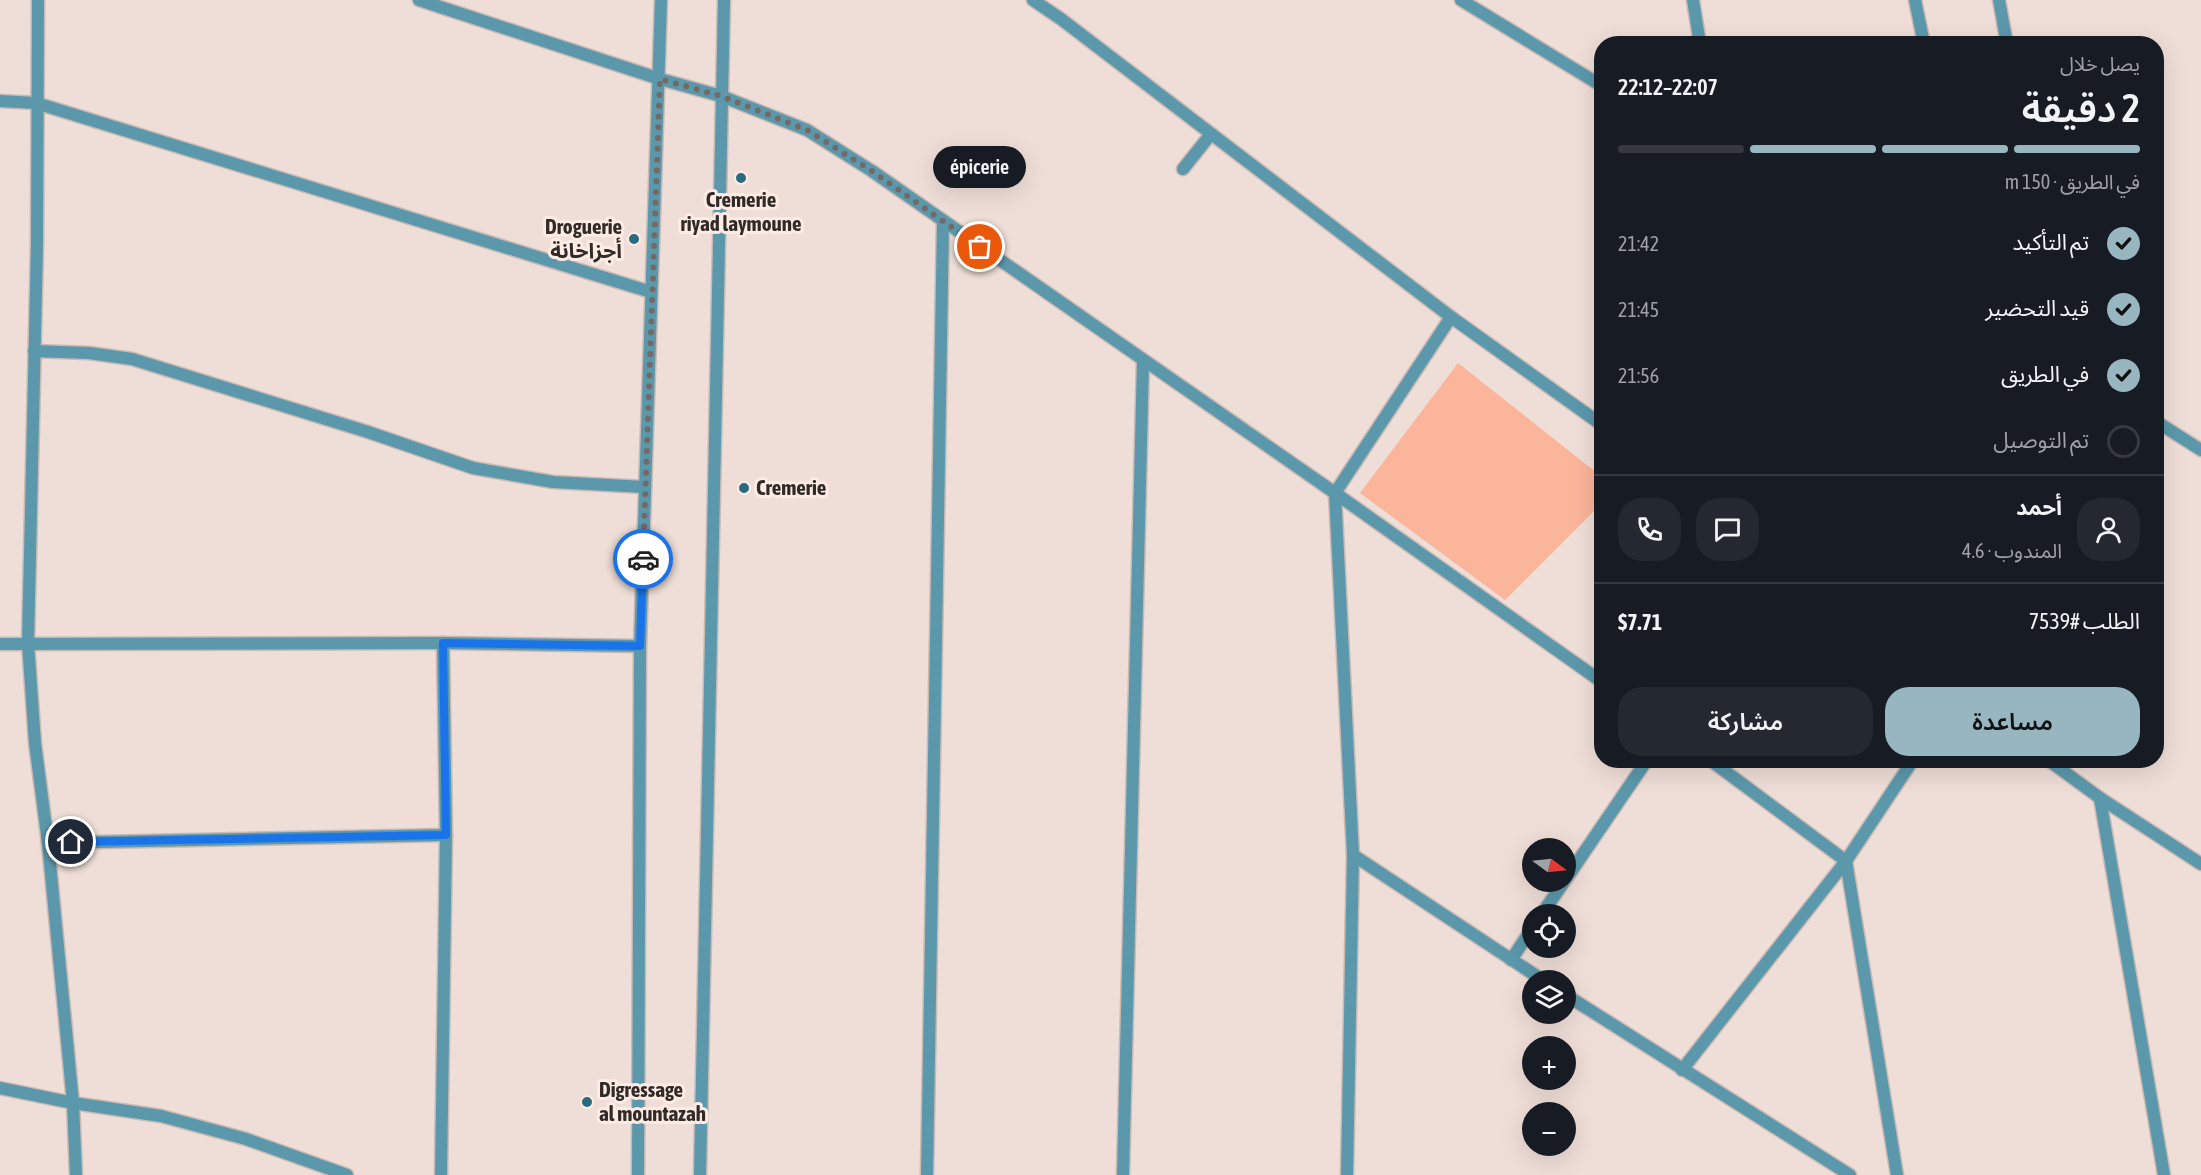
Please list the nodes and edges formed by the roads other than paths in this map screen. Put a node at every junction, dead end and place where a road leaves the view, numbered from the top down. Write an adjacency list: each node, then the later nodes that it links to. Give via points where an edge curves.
1 (38, 0): 17 (street)
2 (419, 0): 13 (street)
3 (661, 0): 13 (street)
4 (724, 0): 15 (street)
5 (1033, 0): 18 (street)
6 (1461, 0): 14 (street)
7 (1693, 0): 10 (street)
8 (1915, 0): 11 (street)
9 (1999, 0): 12 (street)
10 (1699, 36)
11 (1922, 36)
12 (2006, 36)
13 (660, 79): 15 (street); 21 (street)
14 (1594, 81)
15 (721, 96): 20 (street, via 807,130); 59 (street)
16 (0, 101): 17 (street)
17 (36, 102): 21 (street); 23 (street)
18 (1211, 134): 19 (street); 22 (street)
19 (1183, 169)
20 (943, 221): 24 (street); 60 (street)
21 (651, 292): 28 (street)
22 (1451, 317): 25 (street); 29 (street)
23 (34, 351): 28 (street, via 132,359 473,468 553,482); 30 (street)
24 (1143, 361): 29 (street); 61 (street)
25 (1594, 419)
26 (2164, 426): 27 (street)
27 (2201, 450)
28 (645, 487): 33 (street)
29 (1335, 493): 34 (street); 44 (street)
30 (28, 643): 31 (street); 32 (street); 43 (street)
31 (443, 643): 33 (street); 42 (street)
32 (0, 644)
33 (640, 646): 58 (street)
34 (1594, 676)
35 (1642, 768): 46 (street)
36 (1721, 768): 45 (street)
37 (1908, 768): 45 (street)
38 (2058, 768): 40 (street)
39 (2066, 768): 40 (street)
40 (2066, 774): 41 (street)
41 (2100, 798): 47 (street); 65 (street)
42 (446, 835): 43 (street); 57 (street)
43 (48, 843): 54 (street)
44 (1353, 855): 49 (street); 62 (street)
45 (1846, 861): 52 (street); 64 (street)
46 (1576, 864)
47 (2201, 864)
48 (1522, 944): 49 (street)
49 (1511, 960): 50 (street)
50 (1527, 970)
51 (1576, 1001): 52 (street)
52 (1682, 1070): 63 (street)
53 (0, 1088): 54 (street)
54 (72, 1103): 55 (street); 56 (street, via 161,1116)
55 (75, 1175)
56 (347, 1175)
57 (441, 1175)
58 (638, 1175)
59 (700, 1175)
60 (927, 1175)
61 (1123, 1175)
62 (1347, 1175)
63 (1850, 1175)
64 (1897, 1175)
65 (2164, 1175)

